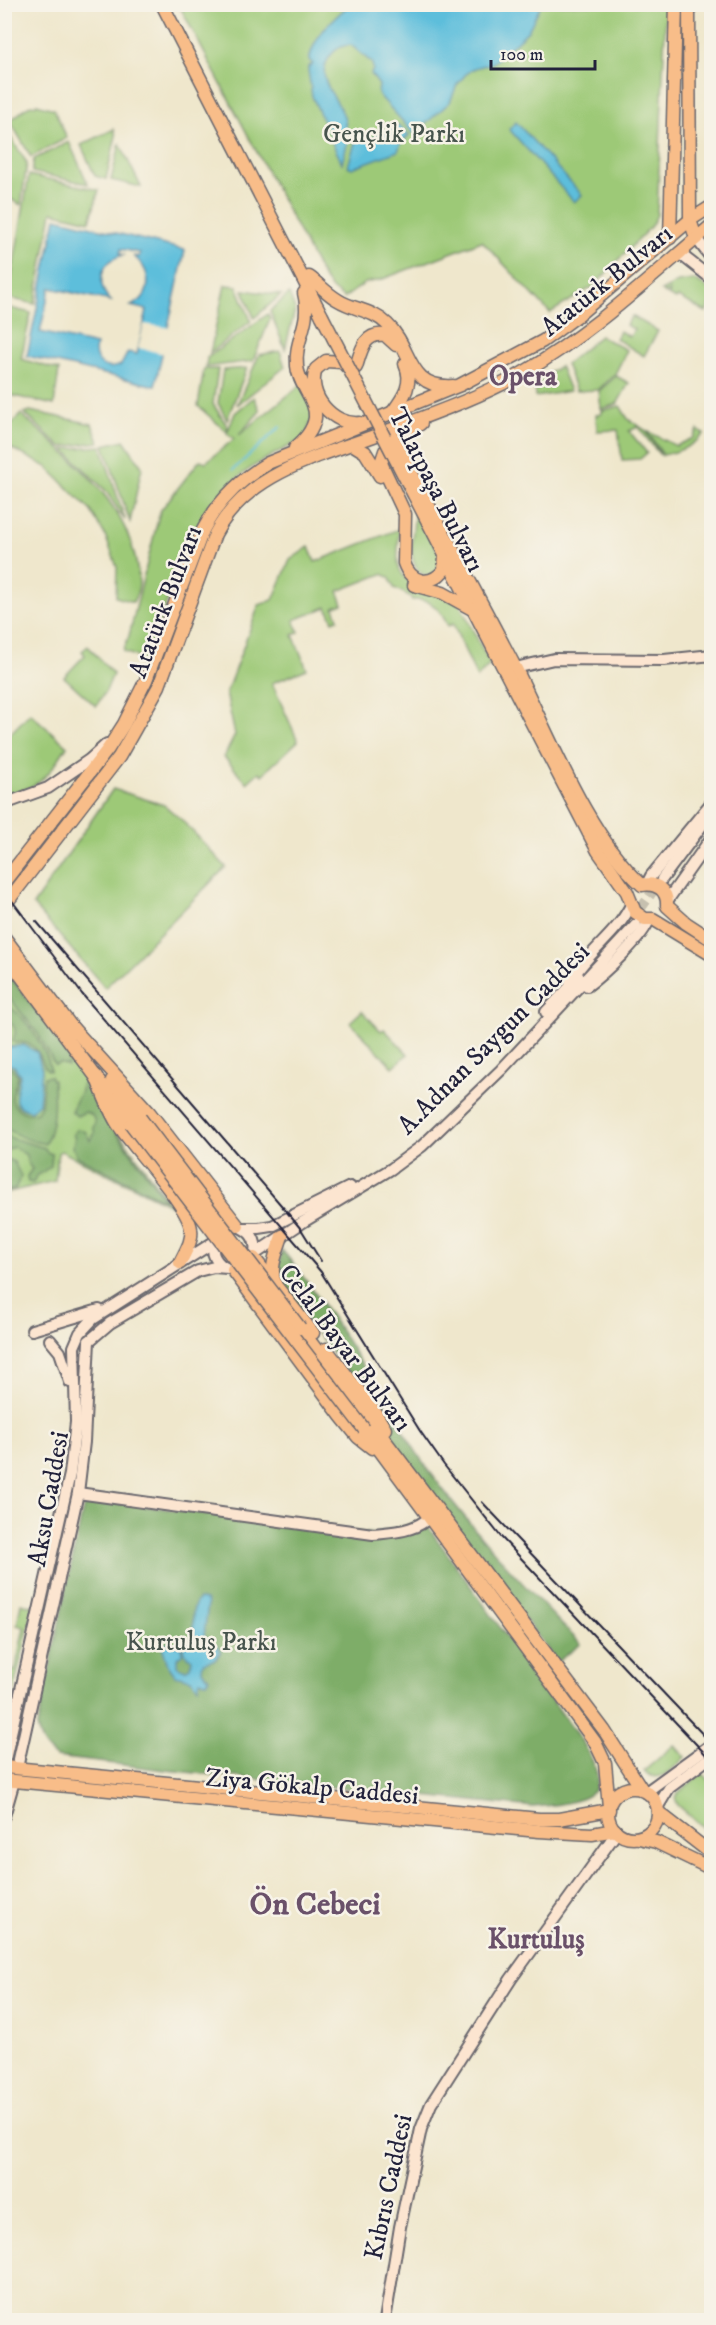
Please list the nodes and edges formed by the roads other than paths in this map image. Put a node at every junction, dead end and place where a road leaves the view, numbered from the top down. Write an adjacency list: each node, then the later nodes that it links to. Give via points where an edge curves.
1 (162, 4): 12 (main road, Talatpaşa Bulvarı)
2 (170, 4): 12 (main road, Talatpaşa Bulvarı)
3 (676, 4): 8 (main road)
4 (688, 4): 6 (main road)
5 (711, 206): 6 (main road, Atatürk Bulvarı)
6 (690, 220): 8 (main road, Atatürk Bulvarı); 9 (main road)
7 (711, 225): 9 (main road, Atatürk Bulvarı)
8 (670, 238): 10 (main road); 15 (main road, Atatürk Bulvarı, via 543,341)
9 (696, 238): 10 (main road, Atatürk Bulvarı); 11 (main road)
10 (679, 253): 13 (main road); 17 (main road, Atatürk Bulvarı, via 559,351 520,374)
11 (711, 259)
12 (306, 278): 14 (main road, Talatpaşa Bulvarı, bridge); 15 (main road, via 337,300 375,314 389,325 413,369 426,381); 20 (main road, via 308,308 296,364 315,420)
13 (711, 279)
14 (353, 368): 16 (main road, via 368,338 385,335 395,344 410,380); 18 (main road, via 342,362 326,361 314,374 316,392 339,420 353,424); 21 (main road, Talatpaşa Bulvarı, bridge)
15 (460, 386): 16 (main road, Atatürk Bulvarı)
16 (392, 414): 18 (main road, Atatürk Bulvarı)
17 (431, 415): 19 (main road, Atatürk Bulvarı); 22 (main road, via 385,450 381,463 405,514 406,570 421,581 433,580 444,570)
18 (369, 422): 20 (main road, Atatürk Bulvarı)
19 (352, 444): 23 (main road, via 373,462 395,506 400,521 401,573 412,584 443,593); 36 (main road, Atatürk Bulvarı, via 274,474 239,501 224,519 193,590 159,686 135,732)
20 (291, 452): 26 (main road, Atatürk Bulvarı, via 249,474 208,520 146,680)
21 (417, 493): 22 (main road, Talatpaşa Bulvarı); 25 (main road, Talatpaşa Bulvarı)
22 (444, 555): 23 (main road, Talatpaşa Bulvarı)
23 (472, 609): 34 (main road, Talatpaşa Bulvarı, via 598,851)
24 (711, 655): 25 (main road, via 664,660 554,659)
25 (515, 668): 33 (main road, Talatpaşa Bulvarı, via 608,846)
26 (120, 731): 28 (main road, Atatürk Bulvarı, via 89,760 48,788); 32 (main road, Atatürk Bulvarı)
27 (711, 802): 33 (main road)
28 (4, 804)
29 (711, 812): 30 (main road, via 664,881)
30 (711, 822)
31 (711, 837): 35 (main road)
32 (4, 882)
33 (645, 885): 34 (main road, via 635,891); 35 (main road, Talatpaşa Bulvarı, via 661,888)
34 (632, 901): 37 (main road, Talatpaşa Bulvarı, via 638,915); 43 (main road, via 621,922 580,968)
35 (667, 904): 37 (main road, via 662,914); 40 (main road, Talatpaşa Bulvarı)
36 (4, 906)
37 (651, 919): 42 (main road, Talatpaşa Bulvarı); 43 (main road, via 602,974)
38 (634, 923): 43 (main road, A.Adnan Saygun Caddesi)
39 (4, 937): 41 (main road, Celal Bayar Bulvarı)
40 (711, 940)
41 (9, 953): 44 (main road, Celal Bayar Bulvarı); 45 (main road, Celal Bayar Bulvarı)
42 (711, 955)
43 (568, 993): 47 (main road, A.Adnan Saygun Caddesi, via 442,1121 404,1154 371,1176 286,1220 266,1227); 48 (main road, A.Adnan Saygun Caddesi, via 501,1070 422,1146)
44 (70, 1025): 46 (main road, Celal Bayar Bulvarı); 47 (main road, via 149,1112)
45 (96, 1076): 46 (main road, Celal Bayar Bulvarı); 51 (main road, via 117,1122 190,1222 190,1243)
46 (136, 1121): 59 (main road, Celal Bayar Bulvarı, bridge)
47 (241, 1227): 49 (main road, A.Adnan Saygun Caddesi, via 223,1230); 50 (main road, via 254,1239)
48 (282, 1236): 50 (main road, A.Adnan Saygun Caddesi); 53 (main road, via 272,1271)
49 (214, 1242): 51 (main road, A.Adnan Saygun Caddesi); 52 (main road, via 214,1256)
50 (255, 1256): 52 (main road, A.Adnan Saygun Caddesi, via 245,1267); 53 (main road)
51 (180, 1263): 54 (main road, A.Adnan Saygun Caddesi)
52 (229, 1269): 56 (main road, A.Adnan Saygun Caddesi, via 208,1268 189,1276 110,1323); 59 (main road, via 349,1427 358,1437)
53 (277, 1287): 59 (main road, via 373,1409 387,1432)
54 (116, 1304): 55 (main road, via 32,1330); 57 (main road, A.Adnan Saygun Caddesi, via 88,1323)
55 (50, 1340): 57 (main road); 58 (main road, via 64,1360)
56 (89, 1341): 57 (main road); 60 (main road, Aksu Caddesi)
57 (75, 1342): 58 (main road, Aksu Caddesi)
58 (75, 1406): 64 (main road, Aksu Caddesi, via 70,1474)
59 (387, 1451): 65 (main road, Celal Bayar Bulvarı, via 604,1730); 66 (main road, Celal Bayar Bulvarı, via 595,1742 606,1771)
60 (78, 1493): 61 (main road, via 373,1534 398,1532); 64 (main road, Aksu Caddesi)
61 (425, 1521)
62 (711, 1744): 65 (main road)
63 (711, 1756): 67 (main road, via 669,1788)
64 (9, 1772): 66 (main road, Ziya Gökalp Caddesi, via 540,1819); 68 (main road); 69 (main road, Ziya Gökalp Caddesi, via 539,1831)
65 (644, 1791): 66 (main road, via 622,1791); 67 (main road)
66 (609, 1808): 69 (main road)
67 (658, 1810): 70 (main road, via 654,1827); 71 (main road)
68 (4, 1816)
69 (616, 1831): 70 (main road); 73 (main road, Kıbrıs Caddesi, via 511,1979 431,2104 421,2129 400,2227)
70 (639, 1838): 72 (main road, via 656,1842)
71 (711, 1854)
72 (711, 1869)
73 (385, 2320)

